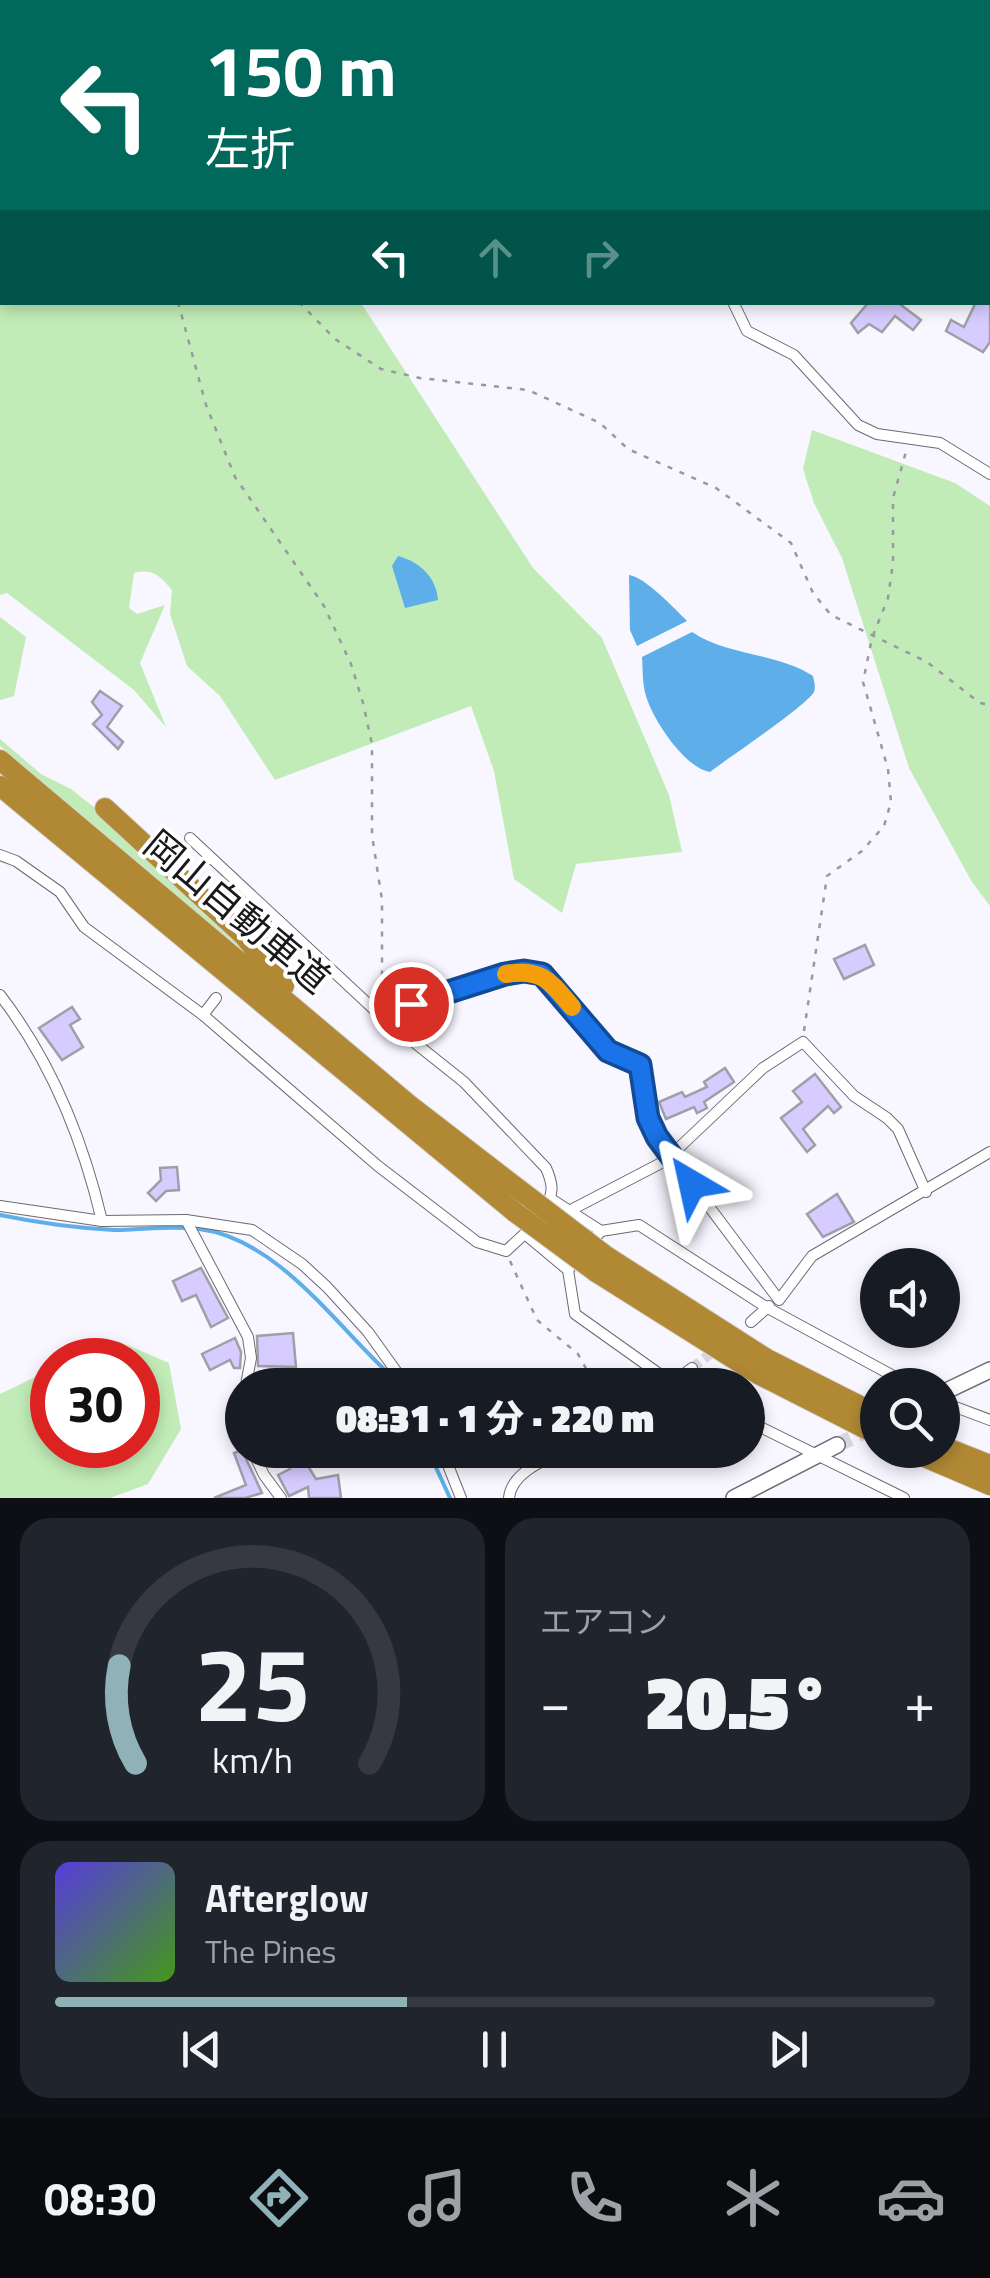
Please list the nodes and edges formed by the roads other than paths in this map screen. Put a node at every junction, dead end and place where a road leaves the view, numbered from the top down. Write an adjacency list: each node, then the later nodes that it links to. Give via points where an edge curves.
1 (735, 305): 2 (street, via 748,331 794,355 858,425 940,443)
2 (990, 474)
3 (0, 760): 16 (highway, 岡山自動車道)
4 (0, 786): 11 (highway, 岡山自動車道)
5 (0, 804): 11 (highway)
6 (105, 808): 16 (highway, via 244,936)
7 (190, 838): 9 (street)
8 (0, 855): 14 (street, via 60,892 84,928)
9 (279, 921): 10 (street); 15 (street)
10 (269, 933)
11 (187, 942): 20 (highway, 岡山自動車道)
12 (0, 995): 23 (street, via 38,1050 68,1113)
13 (216, 998): 14 (street)
14 (203, 1015): 26 (street, via 477,1242 506,1252)
15 (380, 1015): 18 (street, via 505,974 542,974 608,1051 640,1065 648,1118); 20 (street, via 464,1082 546,1168 554,1184)
16 (314, 1024): 20 (highway, 岡山自動車道)
17 (990, 1152): 19 (street)
18 (671, 1156): 19 (street, via 762,1068 803,1042 854,1096 898,1129); 22 (street); 29 (street)
19 (926, 1192): 29 (street, via 812,1256)
20 (532, 1203): 22 (street); 26 (street); 27 (highway, 岡山自動車道, bridge)
21 (0, 1206): 23 (street)
22 (569, 1211): 25 (street)
23 (102, 1221): 24 (street)
24 (189, 1226): 32 (street, via 248,1337); 33 (street, via 252,1230 302,1264)
25 (601, 1230): 28 (street); 30 (street, via 639,1225)
26 (526, 1235): 28 (street)
27 (601, 1264): 38 (highway, 岡山自動車道); 41 (highway, 岡山自動車道, via 758,1374)
28 (568, 1270): 34 (street, via 575,1314)
29 (779, 1300): 30 (street)
30 (766, 1308): 31 (street); 35 (street)
31 (751, 1322)
32 (249, 1368)
33 (394, 1368)
34 (650, 1368)
35 (878, 1368)
36 (990, 1370): 37 (main road)
37 (960, 1384)
38 (860, 1406)
39 (960, 1409): 40 (street)
40 (990, 1420)
41 (860, 1427)
42 (765, 1429): 45 (street)
43 (837, 1445): 45 (main road)
44 (960, 1453): 46 (highway)
45 (817, 1455): 55 (main road); 56 (street)
46 (990, 1465)
47 (260, 1468): 52 (street)
48 (449, 1468): 53 (street)
49 (535, 1468): 54 (street, via 510,1486)
50 (950, 1468): 51 (highway)
51 (990, 1485)
52 (280, 1498)
53 (461, 1498)
54 (508, 1498)
55 (734, 1498)
56 (904, 1498)

